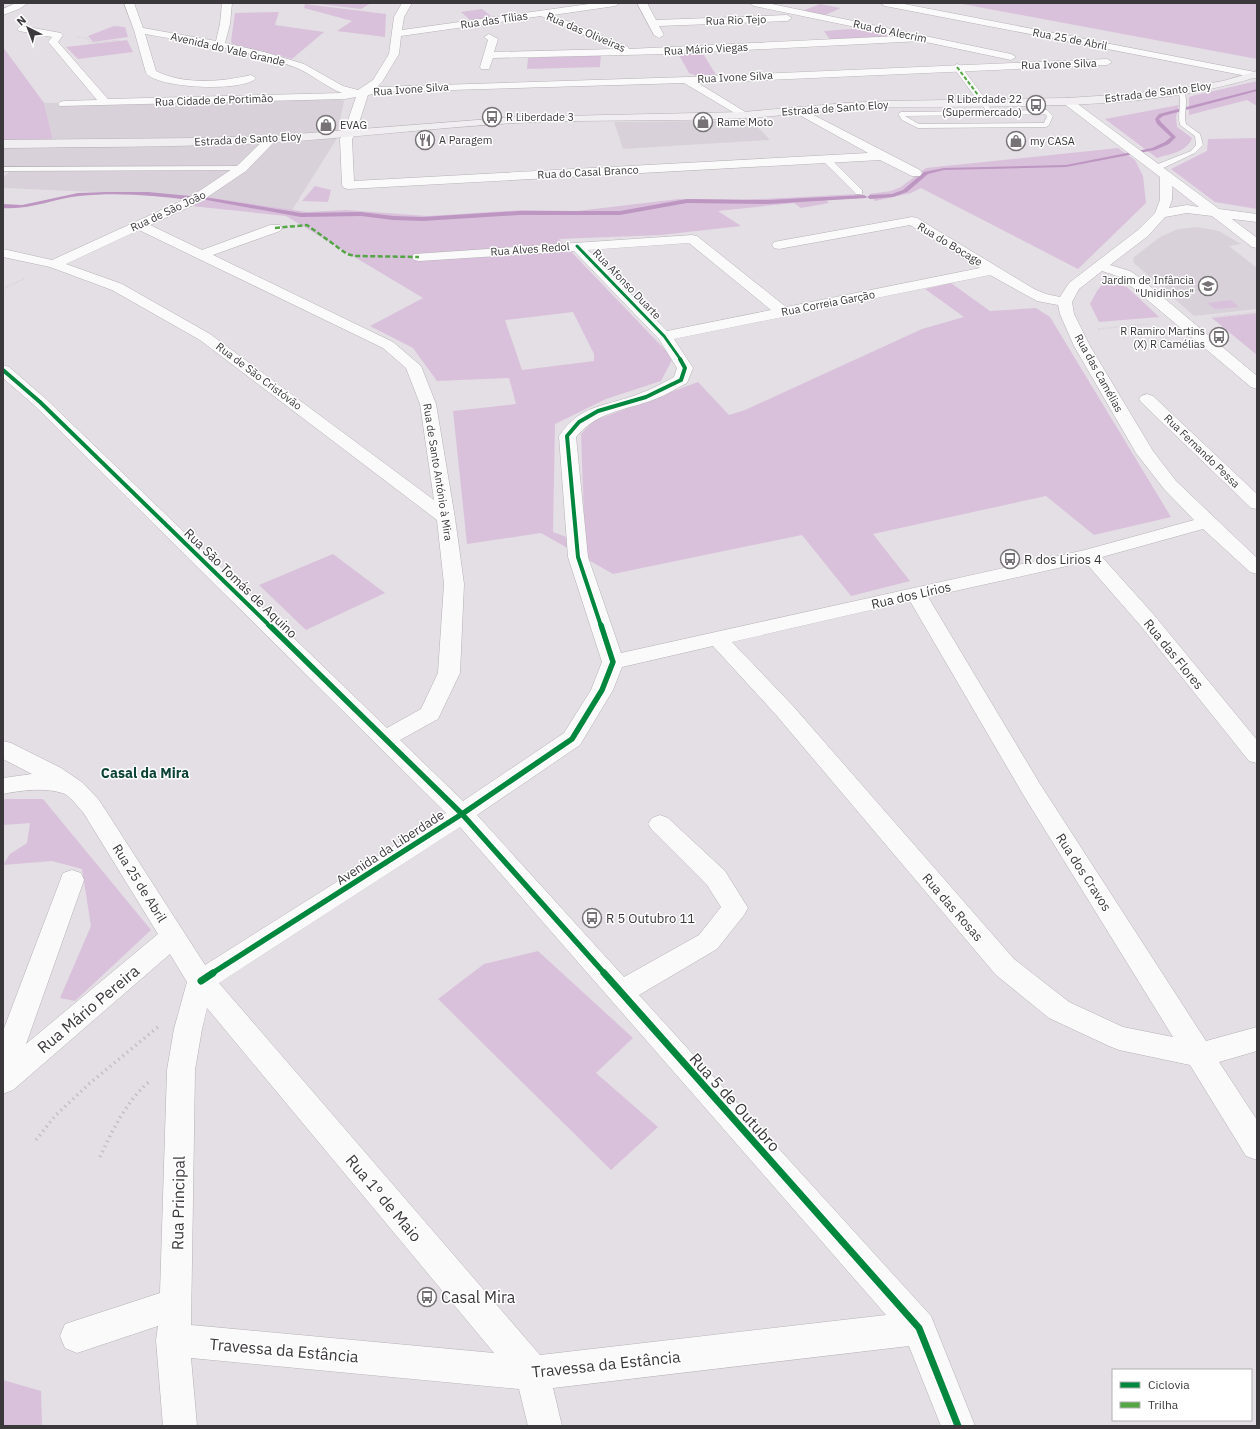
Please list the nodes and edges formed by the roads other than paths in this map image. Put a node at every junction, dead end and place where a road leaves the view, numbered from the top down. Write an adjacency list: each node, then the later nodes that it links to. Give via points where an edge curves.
1 (23, 3): 9 (street)
2 (129, 3): 16 (street)
3 (227, 3): 20 (street)
4 (407, 3): 17 (street, via 399,17)
5 (615, 3): 11 (street, Rua das Tílias)
6 (642, 3): 14 (street)
7 (754, 3): 12 (street, Rua do Alecrim)
8 (885, 3): 27 (street, Rua 25 de Abril)
9 (3, 12)
10 (495, 12): 13 (street)
11 (541, 13): 13 (street, Rua das Tílias); 22 (street, Rua das Oliveiras)
12 (820, 17): 14 (street, Rua Rio Tejo); 19 (street, Rua do Alecrim)
13 (504, 18): 17 (street, Rua das Tílias)
14 (653, 23): 21 (street)
15 (22, 29): 34 (street, via 58,35 53,42)
16 (140, 34): 20 (street, Avenida do Vale Grande); 28 (street, via 151,73 161,79 203,82 242,81)
17 (397, 34): 32 (street, via 394,54 377,82)
18 (488, 37): 23 (street, via 493,39)
19 (923, 38): 21 (street, Rua Mário Viegas); 25 (street, Rua do Alecrim, via 1013,58 1021,61)
20 (220, 45): 32 (street, Avenida do Vale Grande, via 300,66 342,90)
21 (667, 50): 22 (street, Rua Mário Viegas); 29 (street, via 681,76)
22 (631, 52): 23 (street, Rua Mário Viegas)
23 (488, 55): 30 (street)
24 (1107, 62): 25 (street, Rua Ivone Silva)
25 (1022, 65): 26 (street, Rua Ivone Silva)
26 (957, 67): 29 (street, Rua Ivone Silva); 36 (street)
27 (1256, 74): 31 (main road, Estrada de Santo Eloy, via 1224,84)
28 (251, 78)
29 (686, 80): 30 (street, Rua Ivone Silva); 38 (street)
30 (480, 86): 32 (street, Rua Ivone Silva, via 384,89)
31 (1182, 91): 33 (main road, Estrada de Santo Eloy); 46 (lane, via 1183,125 1198,135 1200,145)
32 (363, 93): 34 (street, Rua Cidade de Portimão, via 346,96); 39 (street)
33 (1068, 101): 36 (main road, Estrada de Santo Eloy); 46 (street)
34 (103, 103): 35 (street, Rua Cidade de Portimão)
35 (64, 104)
36 (987, 108): 36 (lane, via 924,114 902,114 904,119 918,126 1046,125 1050,116 1047,112); 37 (main road, Estrada de Santo Eloy, via 888,104)
37 (798, 110): 38 (main road, Estrada de Santo Eloy); 42 (street, Rua do Casal Branco)
38 (743, 115): 39 (main road, Estrada de Santo Eloy, via 514,120)
39 (350, 132): 40 (main road, Estrada de Santo Eloy); 43 (street, Rua do Casal Branco, via 346,139 348,185)
40 (271, 139): 41 (main road, Estrada de Santo Eloy); 44 (street, Rua de São João)
41 (3, 144)
42 (882, 156): 43 (street, Rua do Casal Branco); 47 (street, Rua do Casal Branco)
43 (826, 159): 48 (lane)
44 (242, 168): 45 (lane); 52 (street, Rua de São João, via 196,199)
45 (3, 169)
46 (1161, 171): 49 (street, via 1166,200); 50 (street)
47 (916, 173)
48 (859, 192)
49 (1162, 214): 50 (street, via 1187,209); 54 (street)
50 (1219, 214): 51 (street); 54 (street, via 1198,220 1171,223); 55 (street)
51 (1257, 218)
52 (139, 225): 59 (street, Rua de Santo António à Mira); 61 (street, Rua de São João)
53 (275, 228): 59 (street)
54 (1143, 233): 62 (street)
55 (1257, 244)
56 (779, 245): 63 (street, Rua do Bocage, via 912,222)
57 (577, 246): 60 (street, Rua Alves Redol); 65 (street, Rua Alves Redol, via 692,239); 66 (street, Rua Afonso Duarte)
58 (3, 254): 61 (street)
59 (201, 255): 71 (street, Rua de Santo António à Mira, via 388,345 413,366 428,404)
60 (419, 257)
61 (54, 264): 71 (street, Rua de São Cristóvão, via 117,287 205,337)
62 (1099, 266): 64 (street, via 1074,286); 68 (street, via 1125,274 1135,281)
63 (992, 270): 64 (street, Rua do Bocage, via 1034,295); 65 (street, Rua Correia Garção)
64 (1065, 302): 72 (street, Rua das Camélias, via 1067,314 1082,346 1130,430 1170,485)
65 (783, 312): 66 (street, Rua Correia Garção)
66 (664, 336): 77 (street, via 685,368 681,380 646,397 598,411 579,422 567,436 578,557)
67 (3, 370): 78 (street, Rua São Tomás de Aquino, via 40,402)
68 (1257, 384)
69 (1147, 398): 70 (street, Rua Fernando Pessa)
70 (1257, 504)
71 (446, 518): 78 (street, Rua de Santo António à Mira, via 454,584 449,673 430,714)
72 (1207, 522): 73 (street, Rua dos Lírios); 74 (street, Rua das Camélias)
73 (1088, 555): 75 (street, Rua dos Lírios); 80 (street, Rua das Flores, via 1148,620)
74 (1257, 568)
75 (916, 594): 76 (street, Rua dos Lírios); 90 (street, Rua dos Cravos, via 1032,790)
76 (718, 640): 77 (street, Rua dos Lírios); 90 (street, Rua das Rosas, via 785,711 1005,967 1059,1010 1119,1038)
77 (613, 662): 83 (street, Avenida da Liberdade, via 602,690 572,739)
78 (385, 739): 83 (street, Rua São Tomás de Aquino)
79 (3, 749): 82 (street, Rua 25 de Abril, via 53,774)
80 (1257, 755)
81 (3, 786): 82 (street, via 35,782)
82 (75, 789): 86 (street, Rua 25 de Abril, via 91,806)
83 (462, 814): 87 (street, Rua 5 de Outubro); 88 (street, Avenida da Liberdade)
84 (660, 824): 87 (street, via 716,878 735,908 708,942 670,966)
85 (72, 880): 91 (street, Rua Mário Pereira)
86 (173, 936): 88 (street, Rua 25 de Abril); 92 (street, Rua Mário Pereira)
87 (620, 992): 95 (street, Rua 5 de Outubro)
88 (198, 994): 94 (street, Rua Principal, via 188,1029 181,1070); 98 (street, Rua 1º de Maio)
89 (1257, 1039): 90 (street, Rua das Rosas)
90 (1200, 1055): 93 (street, Rua dos Cravos)
91 (3, 1069)
92 (3, 1081)
93 (1257, 1146)
94 (176, 1304): 96 (street); 97 (street, Rua Principal)
95 (919, 1328): 98 (street, Travessa da Estância); 101 (street, Rua 5 de Outubro)
96 (77, 1336)
97 (173, 1340): 98 (street, Travessa da Estância); 99 (street, Rua Principal)
98 (533, 1373): 100 (street, Rua 1º de Maio)
99 (180, 1426)
100 (545, 1426)
101 (958, 1426)

